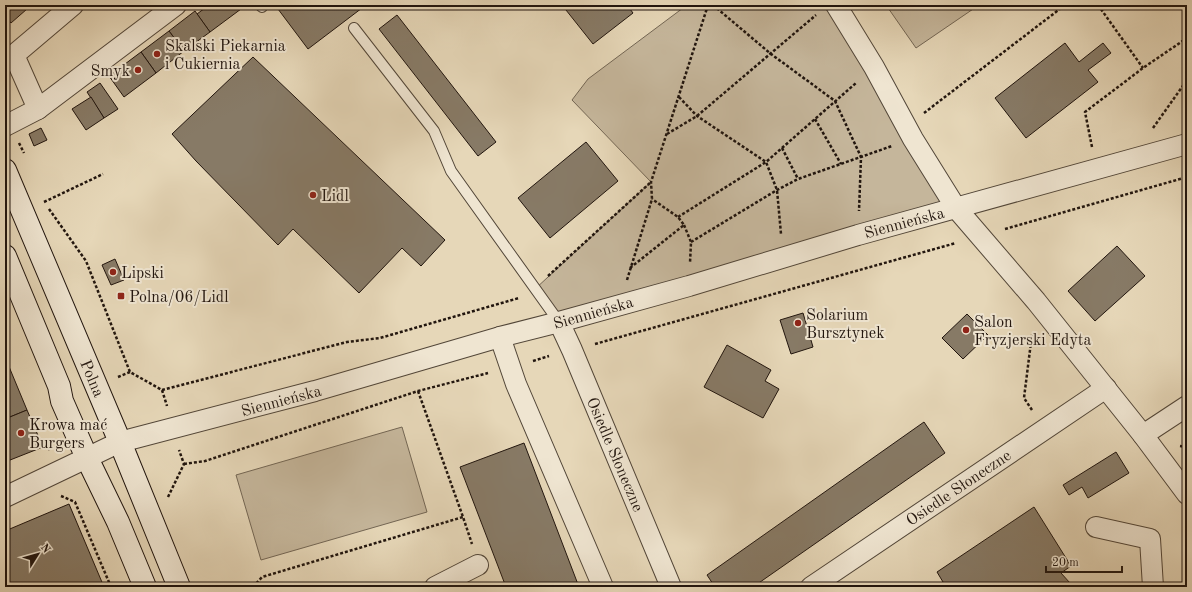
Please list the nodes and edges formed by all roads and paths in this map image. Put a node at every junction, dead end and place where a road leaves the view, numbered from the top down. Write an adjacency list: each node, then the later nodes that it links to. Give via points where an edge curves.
1 (72, 5): 17 (street, via 14,55)
2 (176, 5): 17 (street)
3 (708, 5): 15 (path)
4 (712, 5): 11 (path)
5 (836, 5): 12 (street)
6 (1065, 5): 22 (path)
7 (1098, 5): 13 (path)
8 (816, 15): 11 (path)
9 (354, 28): 48 (lane, via 434,131 451,171)
10 (1187, 38): 13 (path)
11 (771, 54): 16 (path); 18 (path)
12 (874, 67): 16 (path); 22 (street)
13 (1143, 68): 30 (path, via 1085,112)
14 (1187, 80): 21 (path)
15 (679, 97): 18 (path); 23 (path)
16 (835, 101): 19 (path); 26 (path)
17 (38, 109): 20 (street)
18 (697, 116): 23 (path); 28 (path)
19 (815, 119): 25 (path); 29 (path)
20 (8, 124): 27 (path)
21 (1153, 129)
22 (910, 132): 26 (path); 38 (street)
23 (667, 134): 35 (path)
24 (1187, 144): 30 (street, Siennieńska)
25 (782, 148): 28 (path); 34 (path)
26 (861, 157): 29 (path); 41 (path)
27 (26, 159)
28 (766, 162): 36 (path); 39 (path)
29 (841, 164): 34 (path)
30 (1096, 169): 38 (street, Siennieńska)
31 (5, 170): 62 (street, Polna)
32 (103, 174): 56 (path, via 44,202 86,261 130,372)
33 (1187, 177): 42 (path)
34 (798, 179): 36 (path)
35 (651, 182): 37 (path); 48 (path)
36 (777, 190): 43 (path); 44 (path)
37 (652, 199): 39 (path); 46 (path)
38 (956, 208): 41 (street, Siennieńska); 42 (street)
39 (678, 216): 40 (path)
40 (684, 225): 43 (path); 46 (path)
41 (858, 235): 44 (street, Siennieńska)
42 (981, 236): 49 (street); 53 (path)
43 (691, 242): 47 (path)
44 (783, 257): 47 (street, Siennieńska)
45 (6, 260): 63 (street)
46 (630, 268): 50 (path)
47 (689, 286): 50 (street, Siennieńska)
48 (535, 288): 51 (lane); 56 (path, via 525,296 380,338 347,342)
49 (1036, 301): 55 (street); 60 (path, via 1024,398)
50 (620, 304): 51 (street, Siennieńska)
51 (559, 322): 52 (street, Siennieńska); 53 (street, Osiedle Słoneczne)
52 (500, 337): 54 (street); 59 (street, Siennieńska)
53 (572, 350): 54 (path); 76 (street, Osiedle Słoneczne)
54 (510, 367): 57 (path); 75 (street)
55 (1106, 388): 60 (street, Osiedle Słoneczne); 61 (street)
56 (162, 390): 59 (path)
57 (418, 392): 64 (path, via 205,461); 68 (path)
58 (1187, 406): 61 (street)
59 (173, 429): 62 (street, Siennieńska); 64 (path)
60 (1044, 429): 77 (street, Osiedle Słoneczne)
61 (1143, 435): 65 (street)
62 (120, 442): 63 (street, Siennieńska); 72 (street, Polna)
63 (87, 458): 66 (street, Siennieńska); 71 (street, via 118,522)
64 (184, 464): 67 (path)
65 (1187, 494)
66 (5, 496)
67 (165, 504)
68 (463, 517): 70 (path); 73 (path, via 262,577)
69 (1096, 526): 78 (street, via 1150,539)
70 (478, 565): 74 (street)
71 (145, 587)
72 (178, 587)
73 (253, 587)
74 (435, 587)
75 (603, 587)
76 (671, 587)
77 (811, 587)
78 (1153, 587)

